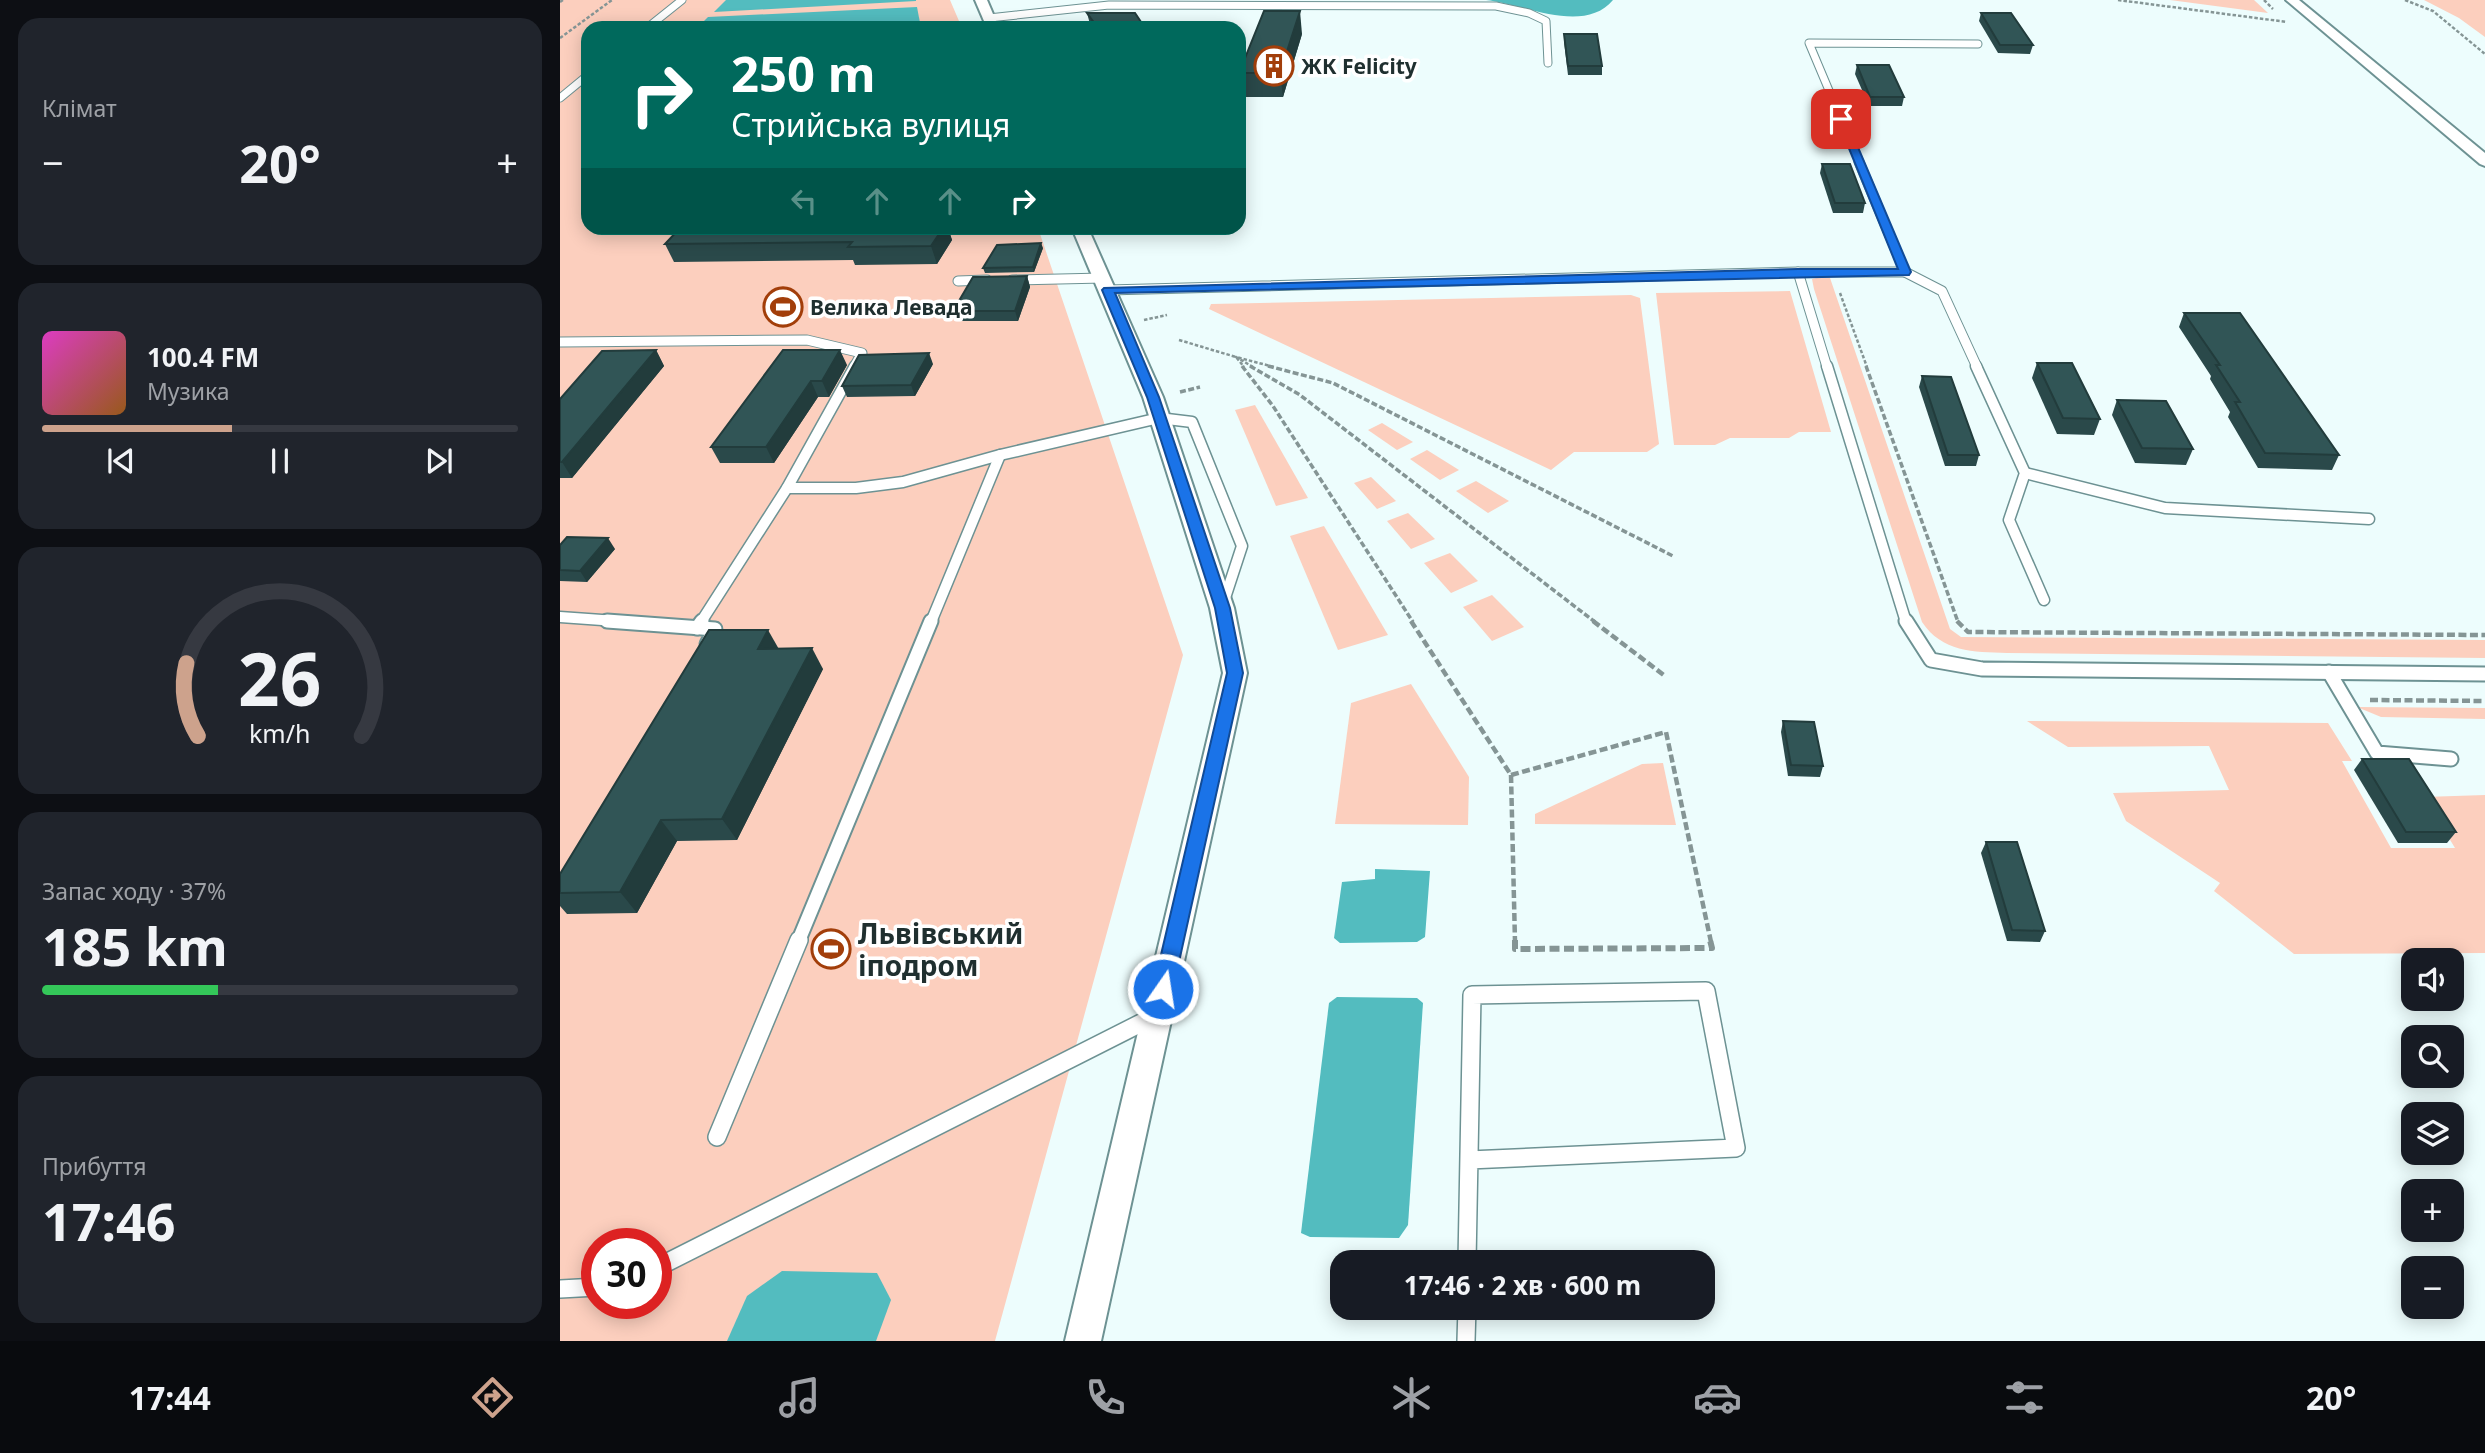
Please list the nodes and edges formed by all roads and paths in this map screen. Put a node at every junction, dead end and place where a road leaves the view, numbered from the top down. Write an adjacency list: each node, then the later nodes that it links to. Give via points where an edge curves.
1 (612, 0): 7 (path)
2 (682, 0): 8 (lane)
3 (981, 0): 9 (street)
4 (2118, 0): 12 (path)
5 (2292, 0): 12 (street)
6 (2405, 0): 15 (path, via 2433,11)
7 (583, 21)
8 (656, 21)
9 (990, 21)
10 (1004, 21): 16 (lane, via 1109,5 1496,6 1546,21)
11 (581, 23): 13 (path)
12 (2324, 27): 19 (street)
13 (560, 38)
14 (1978, 44): 23 (lane, via 1809,43)
15 (2485, 54)
16 (1548, 63)
17 (581, 81): 18 (lane)
18 (560, 98)
19 (2485, 161)
20 (1083, 235): 25 (street)
21 (1798, 272): 22 (lane); 25 (lane); 43 (lane, via 1908,628 1931,660 1982,669)
22 (1833, 272): 23 (lane); 41 (path, via 1959,625 1968,632)
23 (1905, 272): 33 (lane, via 1941,291)
24 (958, 281): 25 (lane)
25 (1105, 284): 31 (street)
26 (1179, 340): 28 (path)
27 (560, 342): 34 (lane, via 807,340 862,353)
28 (1236, 357): 36 (path, via 1333,383); 45 (path, via 1300,394); 49 (path, via 1273,406)
29 (1200, 387): 30 (path)
30 (1180, 391)
31 (1159, 418): 32 (lane); 38 (street); 38 (lane, via 1192,422 1242,545)
32 (1000, 455): 34 (lane, via 903,482 856,488); 51 (lane)
33 (2025, 474): 35 (lane, via 2165,508); 37 (lane, via 2009,520)
34 (788, 488): 40 (lane)
35 (2369, 519)
36 (1673, 556)
37 (2044, 600)
38 (1222, 608): 50 (street, via 1235,673)
39 (560, 617): 40 (lane)
40 (697, 628): 42 (lane, via 715,629)
41 (2485, 635)
42 (701, 653)
43 (2329, 672): 44 (lane); 46 (lane)
44 (2485, 674)
45 (1665, 677)
46 (2344, 700): 47 (path); 48 (lane, via 2377,753)
47 (2485, 701)
48 (2451, 759)
49 (1511, 775): 49 (path, via 1666,732 1712,948 1515,949)
50 (1157, 1015): 54 (lane); 58 (street)
51 (717, 1137)
52 (1469, 1160): 52 (lane, via 1472,995 1706,991 1736,1148); 53 (lane)
53 (1467, 1250)
54 (672, 1260)
55 (581, 1288): 56 (lane)
56 (560, 1289)
57 (1466, 1320): 59 (lane)
58 (1083, 1341)
59 (1466, 1341)

